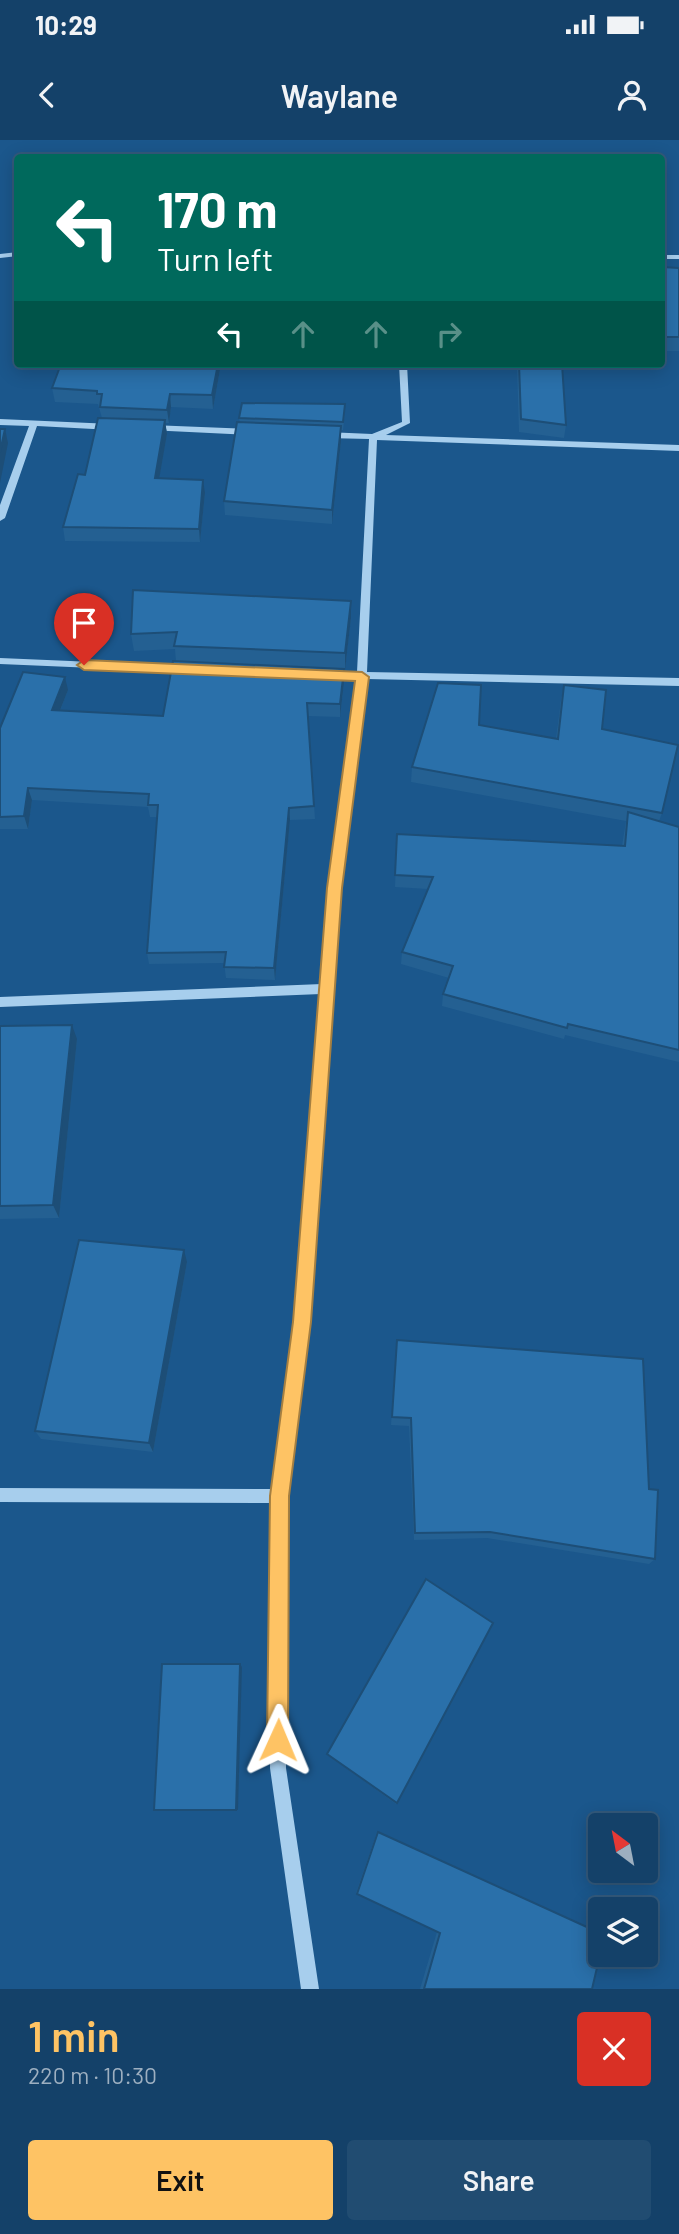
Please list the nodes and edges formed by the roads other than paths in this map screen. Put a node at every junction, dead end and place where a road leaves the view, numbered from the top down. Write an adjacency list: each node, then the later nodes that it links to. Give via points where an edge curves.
1 (403, 368): 8 (street, via 406,423)
2 (0, 422): 3 (street)
3 (34, 423): 4 (street); 10 (street)
4 (129, 427)
5 (142, 428): 6 (street)
6 (264, 433)
7 (319, 435): 8 (street)
8 (373, 437): 9 (street); 14 (street)
9 (679, 448)
10 (0, 518)
11 (0, 661): 12 (street)
12 (195, 670)
13 (321, 675): 14 (street)
14 (362, 677): 15 (street); 16 (street, via 335,888)
15 (679, 682)
16 (328, 989): 17 (street); 19 (street, via 302,1322)
17 (0, 1002)
18 (0, 1495): 19 (street)
19 (279, 1496): 20 (street, via 278,1768)
20 (310, 1989)

